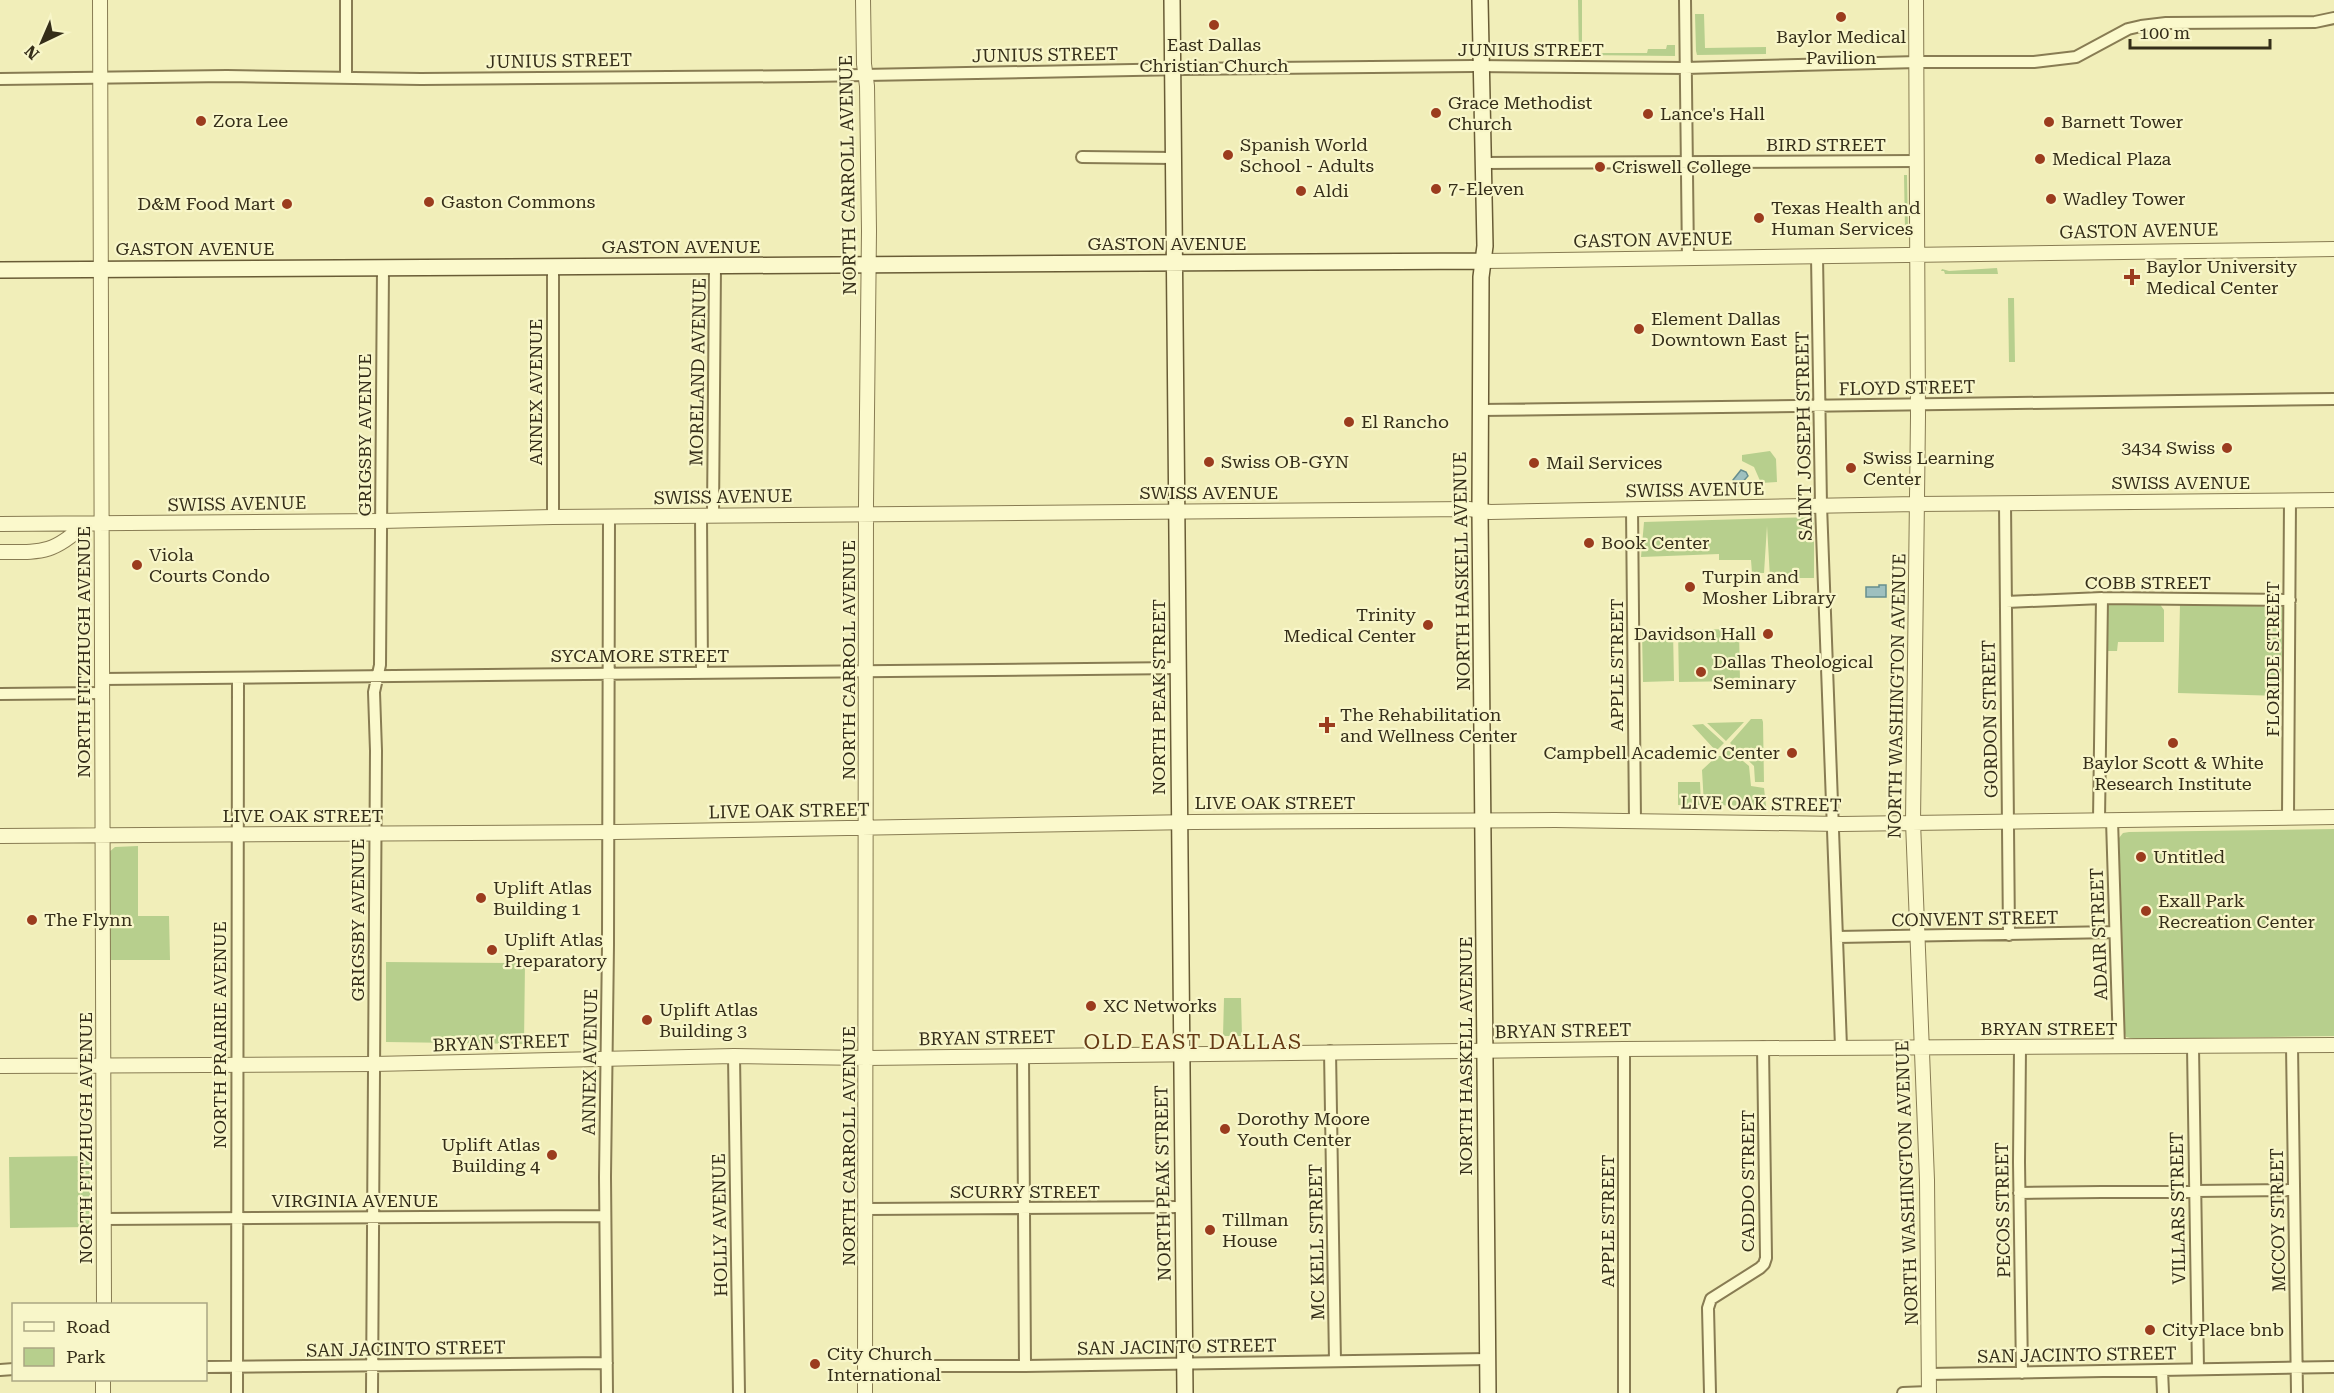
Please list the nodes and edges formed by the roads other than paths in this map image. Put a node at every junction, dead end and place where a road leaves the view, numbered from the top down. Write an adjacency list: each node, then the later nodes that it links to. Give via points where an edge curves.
1 (100, 0): 16 (street, NORTH FITZHUGH AVENUE)
2 (346, 0): 14 (street)
3 (863, 0): 13 (street, NORTH CARROLL AVENUE)
4 (1172, 0): 12 (main road, NORTH PEAK STREET)
5 (1480, 0): 10 (main road, NORTH HASKELL AVENUE)
6 (1685, 0): 11 (street)
7 (1916, 0): 9 (street, NORTH WASHINGTON AVENUE)
8 (2334, 18): 9 (street, JUNIUS STREET, via 2315,22 2141,26 2128,29 2089,52 2059,60)
9 (1918, 62): 11 (street, JUNIUS STREET); 19 (street, NORTH WASHINGTON AVENUE)
10 (1482, 67): 11 (street, JUNIUS STREET); 12 (street, JUNIUS STREET); 21 (main road, NORTH HASKELL AVENUE)
11 (1685, 68): 20 (street)
12 (1173, 69): 13 (street, JUNIUS STREET); 18 (main road, NORTH PEAK STREET)
13 (865, 75): 14 (street, JUNIUS STREET); 28 (street, NORTH CARROLL AVENUE)
14 (346, 78): 16 (street, JUNIUS STREET)
15 (0, 79): 16 (street, JUNIUS STREET)
16 (100, 79): 32 (street, NORTH FITZHUGH AVENUE)
17 (1082, 157): 18 (street)
18 (1174, 158): 27 (main road, NORTH PEAK STREET)
19 (1916, 161): 20 (street, BIRD STREET); 23 (street, NORTH WASHINGTON AVENUE)
20 (1687, 162): 21 (street, BIRD STREET); 25 (street)
21 (1484, 163): 26 (main road, NORTH HASKELL AVENUE)
22 (2334, 249): 23 (street, GASTON AVENUE)
23 (1917, 255): 24 (street, GASTON AVENUE); 35 (street, NORTH WASHINGTON AVENUE)
24 (1817, 256): 25 (street, GASTON AVENUE); 36 (street, SAINT JOSEPH STREET)
25 (1688, 259): 26 (street, GASTON AVENUE)
26 (1483, 261): 27 (main road, GASTON AVENUE); 37 (main road, NORTH HASKELL AVENUE)
27 (1175, 263): 28 (main road, GASTON AVENUE); 44 (main road, NORTH PEAK STREET)
28 (869, 265): 29 (main road, GASTON AVENUE); 46 (street, NORTH CARROLL AVENUE)
29 (715, 266): 30 (main road, GASTON AVENUE); 47 (street, MORELAND AVENUE)
30 (553, 267): 31 (main road, GASTON AVENUE); 49 (street, ANNEX AVENUE)
31 (383, 268): 32 (main road, GASTON AVENUE); 50 (street, GRIGSBY AVENUE)
32 (102, 269): 33 (main road, GASTON AVENUE); 51 (street, NORTH FITZHUGH AVENUE)
33 (0, 270)
34 (2334, 399): 35 (street, FLOYD STREET)
35 (1918, 405): 36 (street, FLOYD STREET); 41 (street, NORTH WASHINGTON AVENUE)
36 (1820, 406): 37 (street, FLOYD STREET); 42 (street, SAINT JOSEPH STREET)
37 (1480, 410): 45 (main road, NORTH HASKELL AVENUE)
38 (2290, 500): 39 (street, SWISS AVENUE); 40 (street, SWISS AVENUE); 56 (street, FLORIDE STREET)
39 (2334, 500)
40 (2004, 503): 41 (street, SWISS AVENUE); 57 (street, GORDON STREET)
41 (1917, 504): 42 (street, SWISS AVENUE); 74 (street, NORTH WASHINGTON AVENUE)
42 (1821, 505): 43 (street, SWISS AVENUE); 75 (street, SAINT JOSEPH STREET)
43 (1632, 509): 45 (street, SWISS AVENUE); 71 (street, APPLE STREET)
44 (1178, 511): 45 (street, SWISS AVENUE); 46 (street, SWISS AVENUE); 58 (main road, NORTH PEAK STREET)
45 (1480, 511): 69 (main road, NORTH HASKELL AVENUE)
46 (867, 514): 47 (street, SWISS AVENUE); 59 (street, NORTH CARROLL AVENUE)
47 (707, 515): 48 (street, SWISS AVENUE); 61 (street, MORELAND AVENUE)
48 (609, 516): 49 (street, SWISS AVENUE); 60 (street, ANNEX AVENUE)
49 (552, 517): 50 (street, SWISS AVENUE)
50 (381, 521): 51 (street, SWISS AVENUE); 62 (street, GRIGSBY AVENUE)
51 (103, 523): 53 (street, SWISS AVENUE); 64 (street, NORTH FITZHUGH AVENUE)
52 (0, 524): 53 (street, SWISS AVENUE)
53 (85, 524): 54 (street, via 55,548)
54 (0, 552)
55 (2102, 598): 56 (street, COBB STREET); 57 (street, COBB STREET); 70 (street, ADAIR STREET)
56 (2290, 600): 68 (street, FLORIDE STREET)
57 (2006, 602): 72 (street, GORDON STREET)
58 (1179, 668): 59 (street, SYCAMORE STREET); 73 (main road, NORTH PEAK STREET)
59 (867, 671): 61 (street, SYCAMORE STREET); 76 (street, NORTH CARROLL AVENUE)
60 (607, 672): 61 (street, SYCAMORE STREET); 62 (street, SYCAMORE STREET); 77 (street, ANNEX AVENUE)
61 (702, 672)
62 (378, 677): 63 (street, SYCAMORE STREET); 80 (street, GRIGSBY AVENUE, via 374,692)
63 (238, 678): 64 (street, SYCAMORE STREET); 79 (street, NORTH PRAIRIE AVENUE)
64 (102, 679): 65 (street, NORTH FITZHUGH AVENUE)
65 (102, 693): 66 (street); 78 (street, NORTH FITZHUGH AVENUE)
66 (0, 694)
67 (2334, 817): 68 (street, LIVE OAK STREET)
68 (2288, 818): 70 (street, LIVE OAK STREET)
69 (1484, 820): 71 (street, LIVE OAK STREET); 73 (street, LIVE OAK STREET); 95 (main road, NORTH HASKELL AVENUE)
70 (2106, 820): 72 (street, LIVE OAK STREET); 82 (street, ADAIR STREET)
71 (1635, 821): 75 (street, LIVE OAK STREET)
72 (2008, 821): 74 (street, LIVE OAK STREET); 83 (street, GORDON STREET)
73 (1179, 822): 76 (street, LIVE OAK STREET); 97 (main road, NORTH PEAK STREET)
74 (1913, 822): 75 (street, LIVE OAK STREET); 84 (street, NORTH WASHINGTON AVENUE)
75 (1832, 824): 85 (street, SAINT JOSEPH STREET)
76 (867, 827): 77 (street, LIVE OAK STREET); 101 (street, NORTH CARROLL AVENUE)
77 (608, 832): 80 (street, LIVE OAK STREET); 100 (street, ANNEX AVENUE)
78 (102, 834): 79 (street, LIVE OAK STREET); 81 (street, LIVE OAK STREET); 105 (street, NORTH FITZHUGH AVENUE)
79 (238, 834): 80 (street, LIVE OAK STREET); 103 (street, NORTH PRAIRIE AVENUE)
80 (374, 834): 102 (street, GRIGSBY AVENUE)
81 (0, 836)
82 (2114, 932): 83 (street, CONVENT STREET); 92 (street, ADAIR STREET)
83 (2009, 935): 84 (street, CONVENT STREET)
84 (1917, 936): 85 (street, CONVENT STREET); 87 (street, NORTH WASHINGTON AVENUE)
85 (1837, 937): 90 (street, SAINT JOSEPH STREET)
86 (2334, 1045): 88 (street, BRYAN STREET)
87 (1921, 1046): 90 (street, BRYAN STREET); 91 (street, BRYAN STREET); 131 (street, NORTH WASHINGTON AVENUE)
88 (2292, 1046): 93 (street, BRYAN STREET); 106 (street, MCCOY STREET)
89 (1763, 1047): 90 (street, BRYAN STREET); 94 (street, BRYAN STREET); 140 (street, CADDO STREET, via 1766,1258 1760,1268 1712,1299 1708,1308)
90 (1840, 1047)
91 (2019, 1047): 92 (street, BRYAN STREET); 108 (street, PECOS STREET)
92 (2119, 1047): 93 (street, BRYAN STREET)
93 (2193, 1047): 107 (street, VILLARS STREET)
94 (1624, 1048): 95 (street, BRYAN STREET); 139 (street, APPLE STREET)
95 (1485, 1050): 96 (street, BRYAN STREET); 117 (main road, NORTH HASKELL AVENUE)
96 (1330, 1051): 97 (street, BRYAN STREET); 118 (street, MC KELL STREET)
97 (1182, 1052): 99 (street, BRYAN STREET); 109 (main road, NORTH PEAK STREET)
98 (734, 1056): 100 (street, BRYAN STREET); 101 (street, BRYAN STREET); 135 (street, HOLLY AVENUE)
99 (1023, 1056): 101 (street, BRYAN STREET); 110 (street)
100 (606, 1058): 102 (street, BRYAN STREET); 112 (street, ANNEX AVENUE)
101 (866, 1058): 111 (street, NORTH CARROLL AVENUE)
102 (373, 1064): 103 (street, BRYAN STREET); 114 (street, GRIGSBY AVENUE)
103 (237, 1065): 105 (street, BRYAN STREET); 113 (street, NORTH PRAIRIE AVENUE)
104 (0, 1066): 105 (street, BRYAN STREET)
105 (104, 1066): 115 (street, NORTH FITZHUGH AVENUE)
106 (2294, 1190): 107 (street); 127 (street, MCCOY STREET)
107 (2194, 1191): 108 (street); 128 (street, VILLARS STREET)
108 (2019, 1193): 130 (street, PECOS STREET)
109 (1184, 1207): 110 (street, SCURRY STREET); 120 (main road, NORTH PEAK STREET)
110 (1024, 1208): 111 (street, SCURRY STREET); 121 (street)
111 (867, 1209): 123 (street, NORTH CARROLL AVENUE)
112 (605, 1216): 114 (street, VIRGINIA AVENUE); 119 (street, ANNEX AVENUE)
113 (237, 1218): 114 (street, VIRGINIA AVENUE); 115 (street, VIRGINIA AVENUE); 125 (street, NORTH PRAIRIE AVENUE)
114 (373, 1218): 122 (street, GRIGSBY AVENUE)
115 (105, 1219): 116 (street, NORTH FITZHUGH AVENUE)
116 (104, 1303)
117 (1488, 1359): 118 (street, SAN JACINTO STREET); 138 (main road, NORTH HASKELL AVENUE)
118 (1335, 1361): 120 (street, SAN JACINTO STREET)
119 (607, 1363): 122 (street, SAN JACINTO STREET); 134 (street, ANNEX AVENUE)
120 (1184, 1363): 121 (street, SAN JACINTO STREET); 137 (main road, NORTH PEAK STREET)
121 (1025, 1365): 123 (street, SAN JACINTO STREET)
122 (372, 1366): 125 (street, SAN JACINTO STREET); 133 (street, GRIGSBY AVENUE)
123 (866, 1366): 136 (street, NORTH CARROLL AVENUE)
124 (207, 1367): 125 (street, SAN JACINTO STREET)
125 (237, 1367): 132 (street, NORTH PRAIRIE AVENUE)
126 (2334, 1367): 127 (street, SAN JACINTO STREET)
127 (2297, 1368): 128 (street, SAN JACINTO STREET); 144 (street, MCCOY STREET)
128 (2198, 1369): 129 (street, SAN JACINTO STREET)
129 (2162, 1370): 130 (street, SAN JACINTO STREET); 143 (street)
130 (2022, 1373): 131 (street, SAN JACINTO STREET)
131 (1929, 1374): 142 (street, NORTH WASHINGTON AVENUE)
132 (237, 1393)
133 (372, 1393)
134 (607, 1393)
135 (739, 1393)
136 (865, 1393)
137 (1185, 1393)
138 (1488, 1393)
139 (1624, 1393)
140 (1710, 1393)
141 (1903, 1393): 142 (street)
142 (1929, 1393)
143 (2163, 1393)
144 (2297, 1393)

